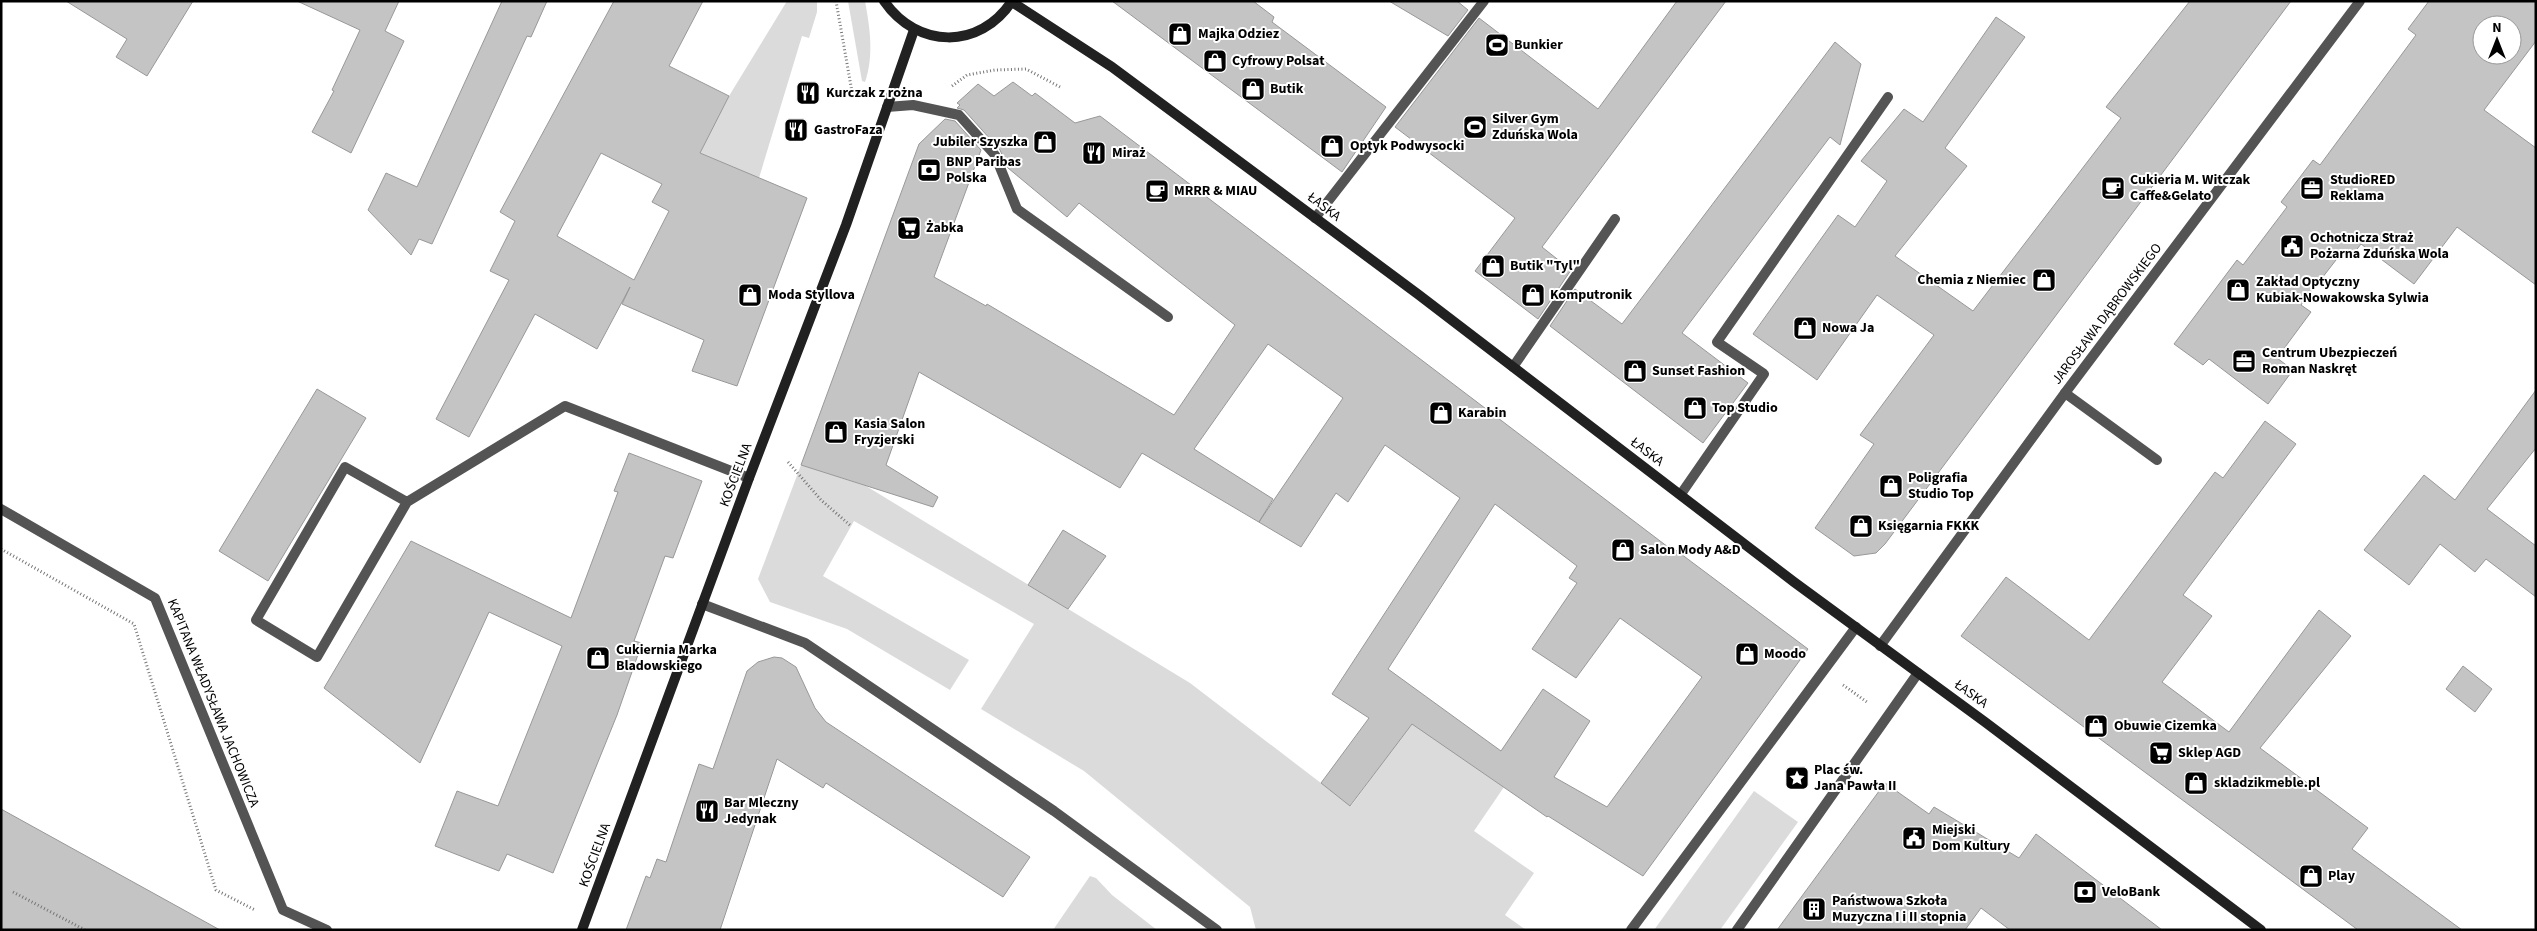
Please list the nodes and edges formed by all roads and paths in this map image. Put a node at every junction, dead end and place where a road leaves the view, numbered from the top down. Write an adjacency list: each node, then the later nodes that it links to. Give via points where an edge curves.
1 (836, 1): 8 (path)
2 (884, 1): 6 (street, via 900,20)
3 (1484, 1): 12 (street)
4 (2360, 1): 16 (street, JAROSŁAWA DĄBROWSKIEGO)
5 (1012, 2): 6 (street, via 991,24 963,36 933,36); 12 (street, ŁASKA, via 1112,67)
6 (914, 30): 10 (street, KOŚCIELNA)
7 (1062, 88): 11 (path, via 1026,69 995,70 967,75)
8 (852, 92)
9 (1888, 97): 20 (street, via 1717,342 1764,374)
10 (887, 107): 11 (street, via 913,105); 19 (street, KOŚCIELNA, via 846,225)
11 (926, 109): 14 (street, via 959,115 995,155 1017,209)
12 (1315, 218): 15 (street, ŁASKA)
13 (1615, 219): 15 (street)
14 (1168, 317)
15 (1513, 367): 20 (street, ŁASKA)
16 (2065, 393): 17 (street); 27 (street, JAROSŁAWA DĄBROWSKIEGO)
17 (2157, 460)
18 (788, 462): 23 (path, via 821,500)
19 (749, 478): 21 (street, via 564,406); 25 (street, KOŚCIELNA)
20 (1681, 494): 26 (street, ŁASKA)
21 (407, 502): 21 (street, via 317,657 256,620 346,467)
22 (1, 509): 34 (street, KAPITANA WŁADYSŁAWA JACHOWICZA, via 155,598 283,910)
23 (852, 526)
24 (1, 549): 32 (path, via 134,624 216,890)
25 (702, 604): 35 (street, KOŚCIELNA); 36 (street, via 806,643 1054,812)
26 (1856, 627): 27 (street, ŁASKA); 37 (street)
27 (1880, 646): 28 (street, ŁASKA)
28 (1918, 673): 38 (street); 39 (street, ŁASKA)
29 (1839, 682): 30 (path)
30 (1868, 703)
31 (13, 892): 33 (path)
32 (260, 912)
33 (85, 930)
34 (327, 930)
35 (582, 930)
36 (1217, 930)
37 (1632, 930)
38 (1737, 930)
39 (2261, 930)

